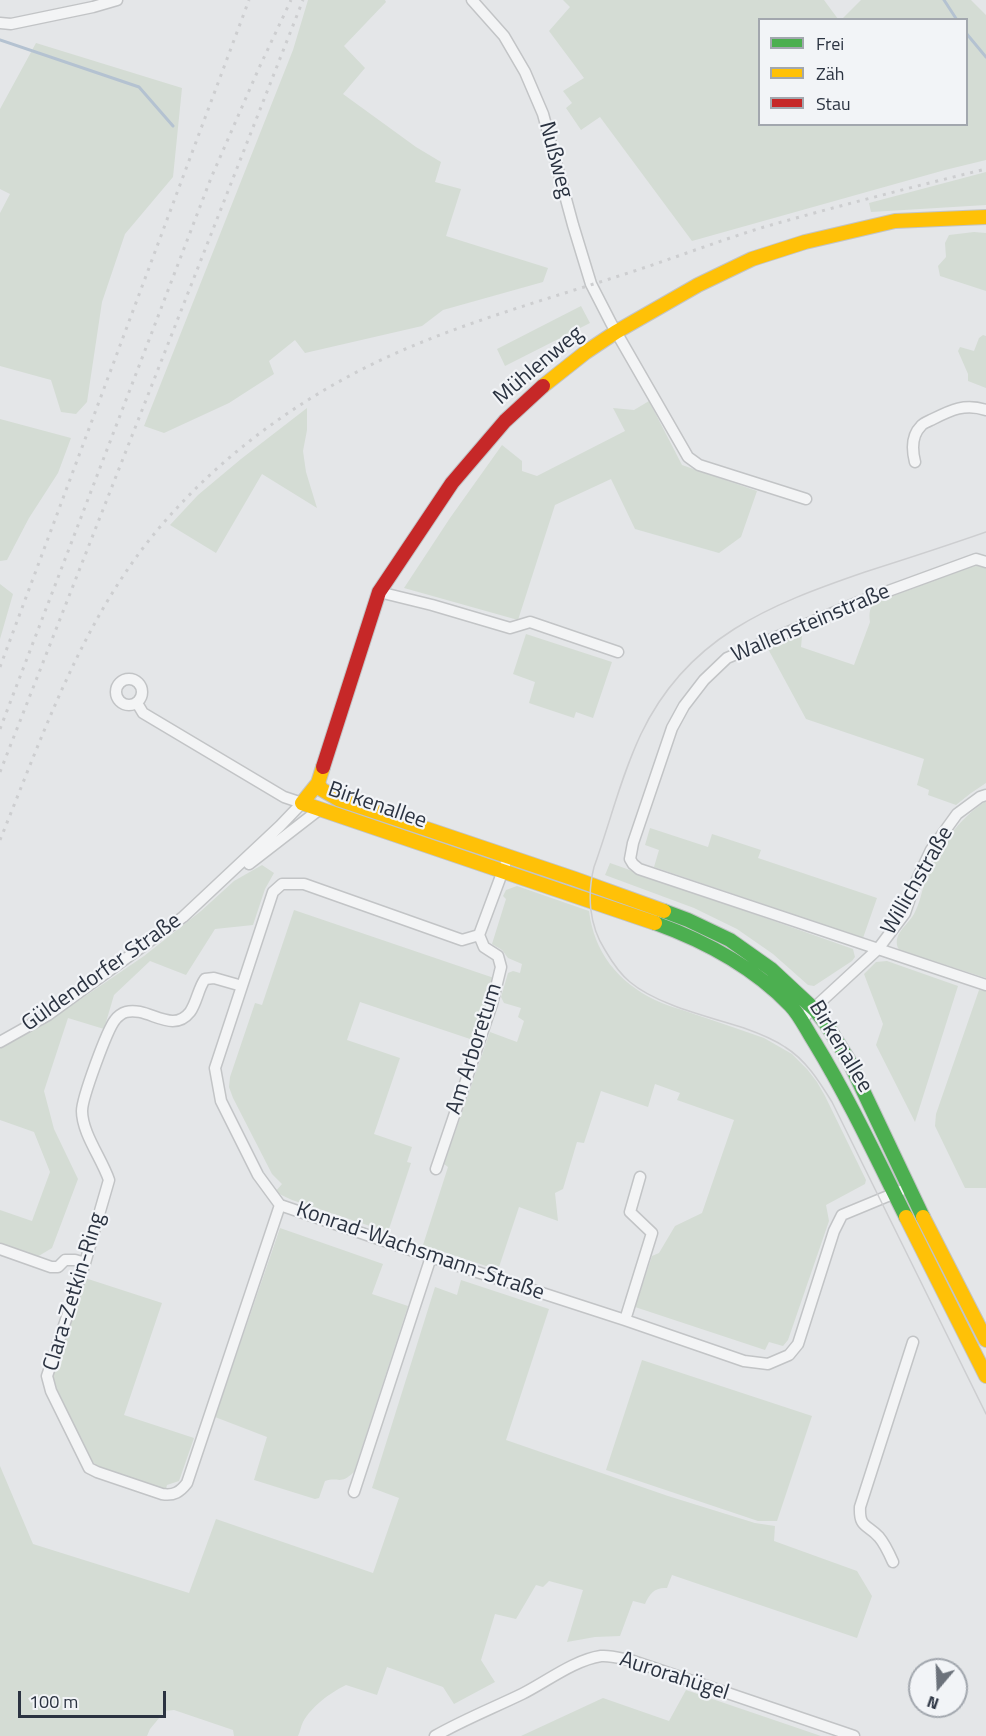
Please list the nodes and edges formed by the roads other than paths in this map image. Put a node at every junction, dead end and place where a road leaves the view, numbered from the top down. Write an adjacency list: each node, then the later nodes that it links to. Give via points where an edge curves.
1 (117, 0): 3 (street, via 11,24)
2 (472, 0): 5 (street, Nußweg, via 504,36 525,72 543,114 591,284)
3 (0, 23)
4 (986, 217): 5 (street, Mühlenweg, via 895,221 805,242 752,259)
5 (616, 332): 8 (street, Nußweg, via 688,457 699,465); 10 (street, Mühlenweg, via 586,352 505,421 452,483)
6 (986, 410): 7 (street, via 970,406 952,409 921,426 912,449)
7 (915, 462)
8 (806, 499)
9 (986, 562): 21 (street, Wallensteinstraße, via 976,559 882,593 727,658 704,680 672,728 630,852 630,859 639,868)
10 (379, 592): 11 (street, via 510,628 530,622); 13 (street, Mühlenweg)
11 (618, 652)
12 (137, 703): 15 (street, via 143,713 284,797)
13 (318, 783): 15 (street, Birkenallee); 17 (street, Birkenallee, via 338,798)
14 (986, 795): 21 (street, Willichstraße, via 957,814 931,850 905,913)
15 (302, 803): 16 (street, Birkenallee); 19 (street, Güldendorfer Straße)
16 (320, 809): 18 (street, Birkenallee); 19 (street, Güldendorfer Straße)
17 (507, 856): 18 (street); 24 (street, Birkenallee, via 619,894 730,940 771,969)
18 (503, 871): 20 (street); 25 (street, Birkenallee, via 690,937 761,980)
19 (201, 900): 26 (street, Güldendorfer Straße, via 48,1015)
20 (479, 935): 23 (street, Konrad-Wachsmann-Straße, via 462,940 304,884 282,884 273,892); 27 (street, Am Arboretum, via 484,947 498,956 501,967)
21 (878, 949): 22 (street); 24 (street, Willichstraße)
22 (986, 985)
23 (242, 986): 31 (street, Konrad-Wachsmann-Straße, via 215,1068 221,1101 258,1175); 34 (street, Clara-Zetkin-Ring, via 206,979 183,1019 170,1022 139,1011 124,1012 114,1020 82,1112 109,1180)
24 (814, 1009): 25 (street, Willichstraße); 29 (street, Birkenallee, via 848,1059)
25 (801, 1020): 30 (street, Birkenallee, via 834,1074)
26 (0, 1042)
27 (436, 1168)
28 (640, 1177): 35 (street, via 630,1212 652,1233)
29 (908, 1187): 30 (street, Konrad-Wachsmann-Straße); 36 (street, Birkenallee)
30 (894, 1193): 35 (street, Konrad-Wachsmann-Straße, via 842,1215 798,1344 789,1355 768,1364 744,1361); 38 (street, Birkenallee)
31 (280, 1205): 33 (street, Konrad-Wachsmann-Straße); 34 (street, Clara-Zetkin-Ring, via 187,1483 181,1491 170,1495 89,1468 51,1391 47,1376)
32 (0, 1250): 34 (street, via 51,1267 58,1267 65,1260)
33 (431, 1257): 35 (street, Konrad-Wachsmann-Straße); 39 (street)
34 (85, 1263)
35 (625, 1320)
36 (986, 1340)
37 (913, 1342): 40 (street, via 860,1507 863,1524 879,1537)
38 (986, 1376)
39 (354, 1492)
40 (893, 1562)
41 (435, 1736): 42 (street, Aurorahügel, via 580,1663 612,1656)
42 (854, 1736)

